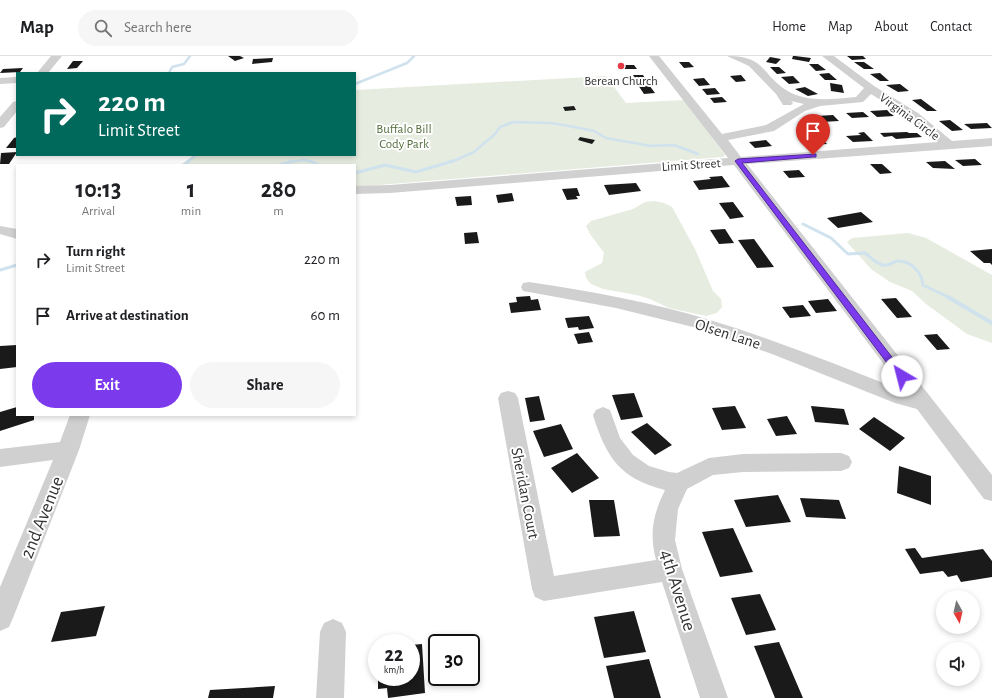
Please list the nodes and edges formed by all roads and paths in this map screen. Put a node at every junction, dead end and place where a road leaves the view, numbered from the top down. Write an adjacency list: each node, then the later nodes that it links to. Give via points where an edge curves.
1 (57, 56): 6 (street)
2 (654, 56): 17 (street)
3 (732, 56): 5 (street)
4 (827, 56): 9 (street, Virginia Circle)
5 (753, 60): 10 (street)
6 (43, 72)
7 (16, 80): 8 (street)
8 (0, 81)
9 (870, 88): 11 (street, Virginia Circle); 12 (street, Virginia Circle)
10 (781, 92): 13 (street, Virginia Circle, via 796,99); 15 (street, via 788,104)
11 (859, 100): 12 (street); 13 (street, Virginia Circle)
12 (894, 102): 19 (street, Virginia Circle)
13 (817, 103): 15 (street)
14 (16, 105): 16 (street)
15 (787, 116): 17 (street, via 784,121 770,128)
16 (0, 124)
17 (719, 138): 20 (street)
18 (992, 142): 19 (street, Limit Street)
19 (949, 145): 20 (street, Limit Street)
20 (738, 161): 22 (street, Limit Street); 30 (street)
21 (356, 190): 22 (street, Limit Street)
22 (390, 190): 23 (street, Limit Street)
23 (356, 196)
24 (0, 230): 25 (street)
25 (16, 234)
26 (0, 238): 27 (street)
27 (16, 238)
28 (529, 287): 30 (street, Olsen Lane, via 583,295 702,324 764,344 902,398)
29 (508, 398): 38 (street, Sheridan Court, via 544,589)
30 (921, 402): 37 (street)
31 (603, 415): 36 (street, via 612,444 638,472 656,480)
32 (80, 416): 33 (street, 2nd Avenue)
33 (68, 450): 34 (street); 39 (street, 2nd Avenue)
34 (0, 458)
35 (841, 462): 36 (street, via 743,462 708,467)
36 (679, 483): 38 (street, 4th Avenue, via 667,509 663,540)
37 (992, 492)
38 (670, 569): 42 (street, 4th Avenue)
39 (0, 618)
40 (333, 632): 41 (street)
41 (330, 698)
42 (714, 698)

